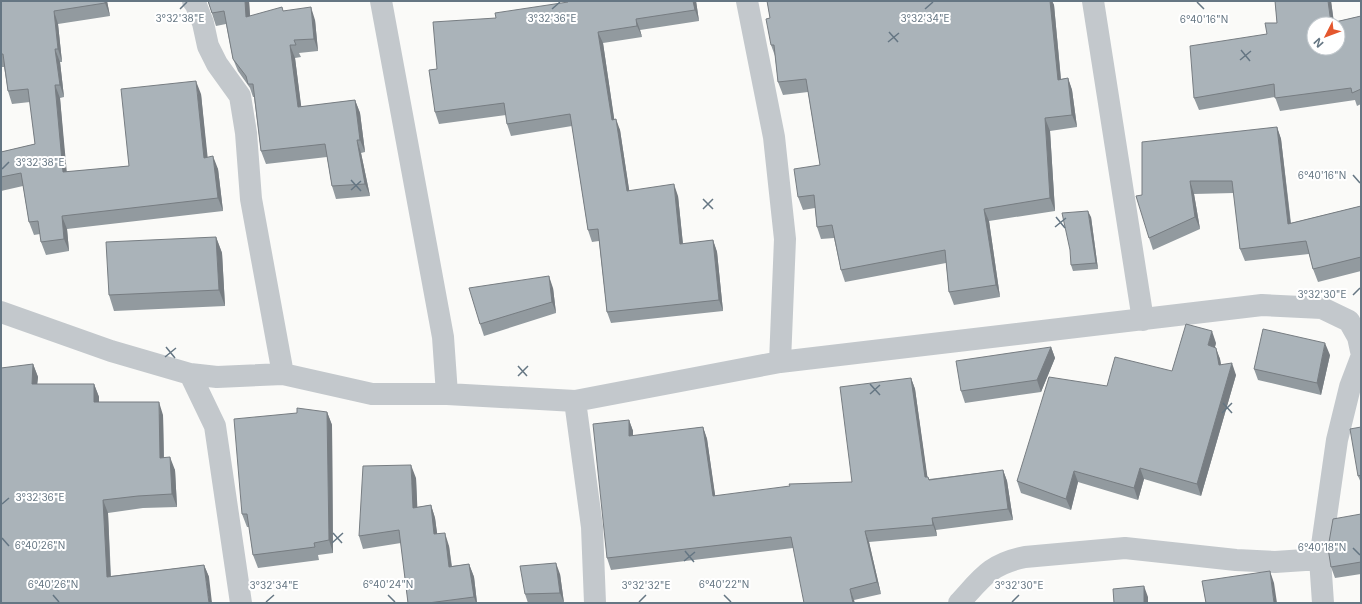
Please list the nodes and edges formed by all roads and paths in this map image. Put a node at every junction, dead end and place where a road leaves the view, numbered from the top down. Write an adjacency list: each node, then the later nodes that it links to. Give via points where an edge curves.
1 (193, 1): 11 (street, via 203,23 208,46 217,64 240,96 251,198)
2 (381, 1): 12 (street, via 443,337)
3 (747, 1): 9 (street, via 774,136 785,239)
4 (1093, 1): 6 (street)
5 (1, 312): 10 (street, via 111,351)
6 (1143, 320): 7 (street, via 1262,305 1322,308 1350,321 1358,337); 9 (street)
7 (1361, 351)
8 (1361, 358): 14 (street, via 1350,387 1337,440)
9 (780, 362): 13 (street)
10 (190, 374): 11 (street, via 217,377); 15 (street, via 216,426)
11 (283, 374): 12 (street, via 372,394)
12 (447, 394): 13 (street)
13 (575, 401): 16 (street, via 592,527)
14 (1320, 559): 17 (street, via 1276,562 1236,560 1125,548 1025,557 1009,560 986,573); 18 (street)
15 (241, 603)
16 (595, 603)
17 (959, 603)
18 (1323, 603)

